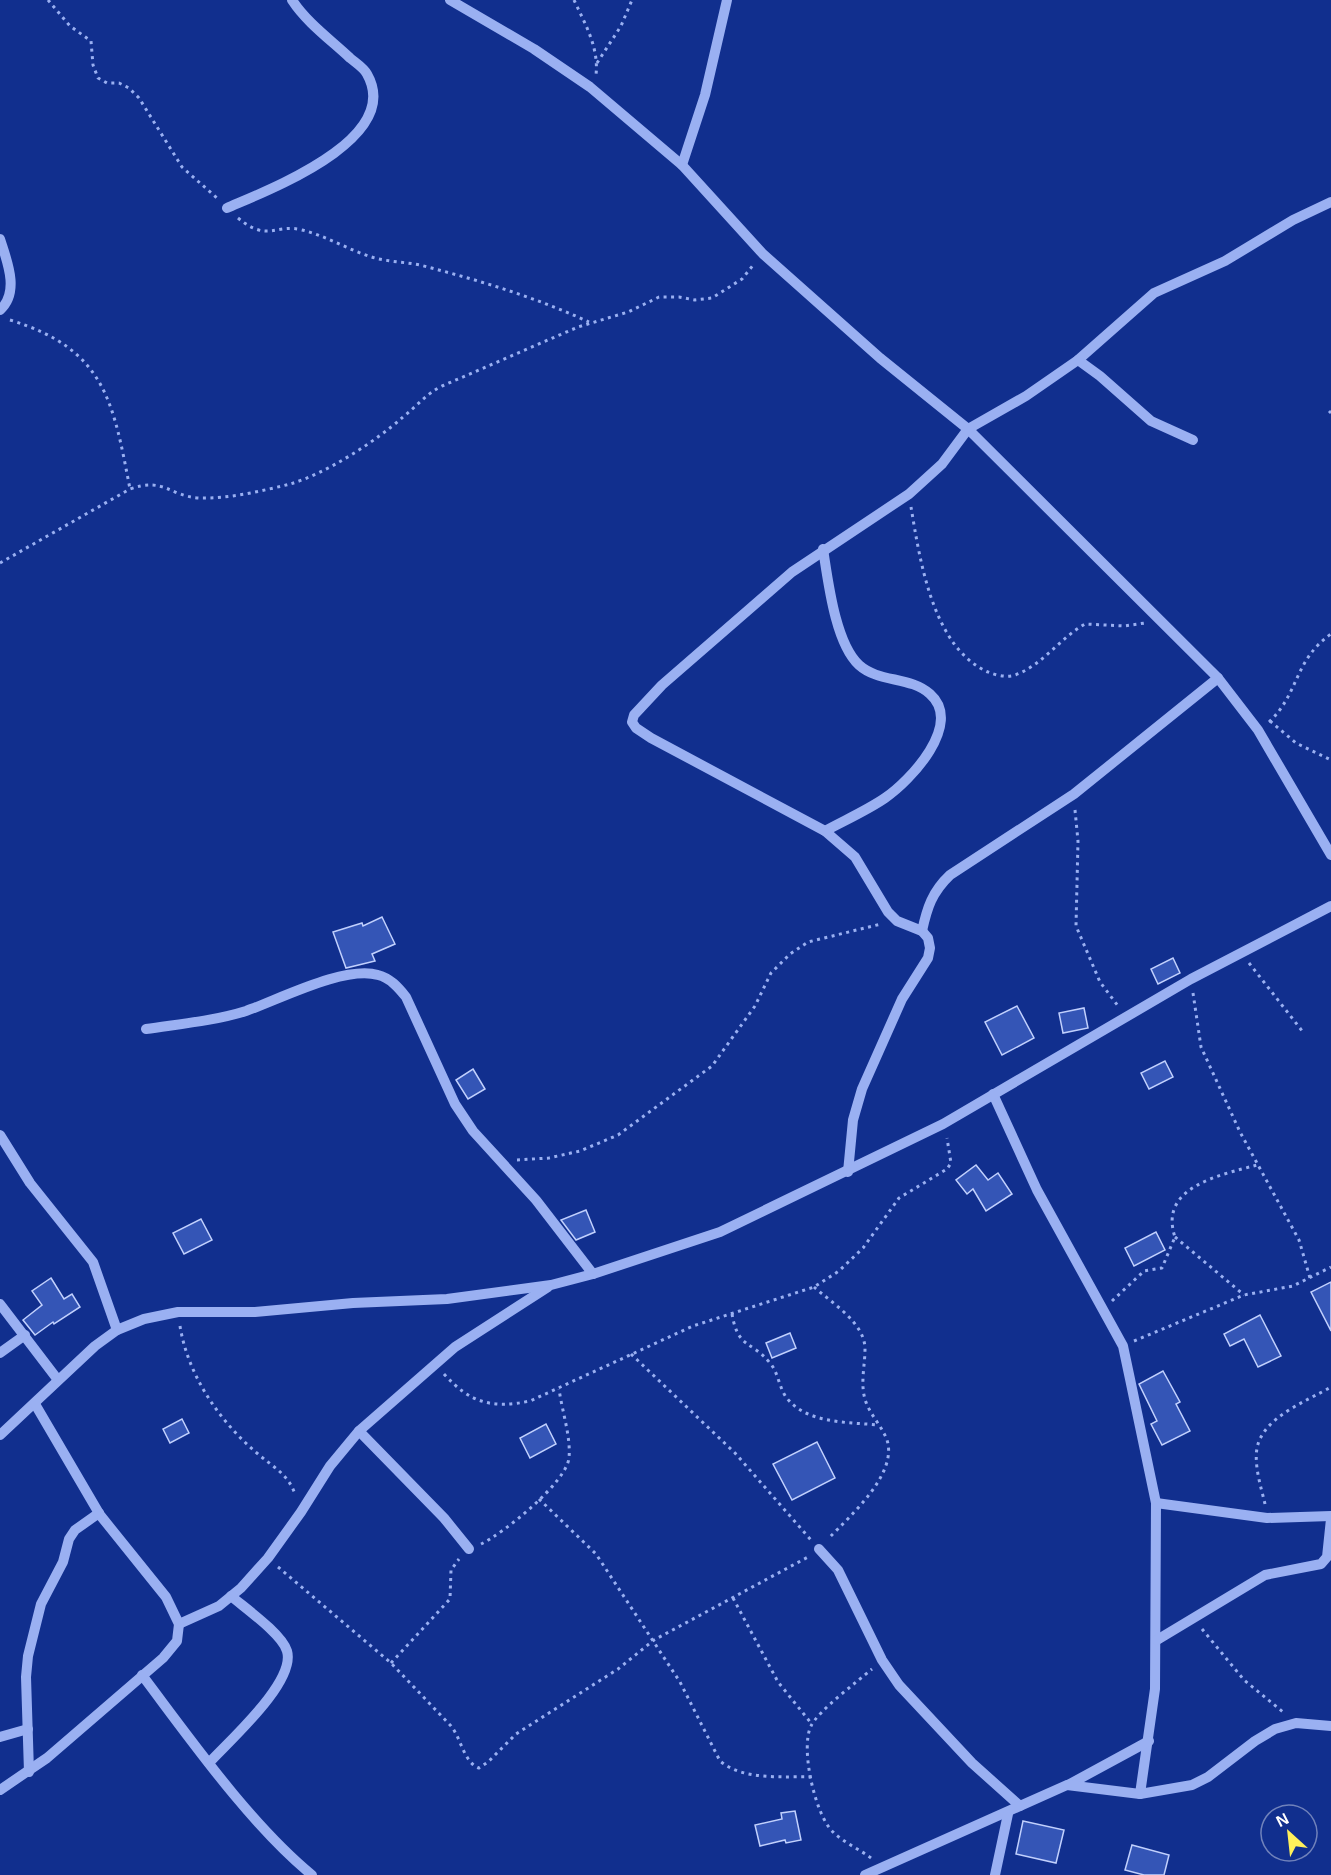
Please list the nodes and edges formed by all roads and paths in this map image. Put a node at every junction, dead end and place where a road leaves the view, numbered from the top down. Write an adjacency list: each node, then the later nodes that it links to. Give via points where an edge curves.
1 (292, 0): 10 (street, via 367,73 372,90 369,113 344,148)
2 (450, 0): 7 (street)
3 (574, 0): 6 (path, via 591,37)
4 (632, 0): 6 (path)
5 (727, 0): 8 (street, via 705,95)
6 (597, 63): 7 (path)
7 (590, 87): 8 (street)
8 (682, 165): 12 (street)
9 (1331, 202): 15 (street, via 1225,261 1154,293)
10 (227, 208)
11 (0, 239): 13 (street, via 12,285 7,304)
12 (763, 254): 16 (street, via 880,358); 18 (path, via 742,279 712,298 659,297 628,312 578,327 431,391 404,417 364,445 291,484 219,497 189,496 161,484)
13 (0, 310)
14 (0, 317): 18 (path, via 52,336 88,363 119,433)
15 (1078, 360): 16 (street); 17 (street, via 1151,421)
16 (968, 429): 19 (street, via 942,464); 22 (street)
17 (1193, 440)
18 (130, 489): 21 (path)
19 (909, 494): 20 (street); 22 (path, via 932,598 957,650 973,665 998,676 1013,676 1085,624 1140,626)
20 (823, 549): 29 (street, via 830,591 849,653 870,672 918,684 933,696 940,712 940,730 928,753 902,783 885,798); 29 (street, via 662,686 632,722 651,738)
21 (0, 563)
22 (1158, 616): 24 (street)
23 (1331, 634): 25 (path, via 1312,648 1280,711)
24 (1218, 678): 26 (street); 28 (street)
25 (1270, 721): 26 (path); 27 (path, via 1296,743)
26 (1258, 730): 30 (street)
27 (1331, 760)
28 (1074, 794): 33 (street, via 950,875 935,890 927,906); 36 (path, via 1078,841 1076,926 1100,982)
29 (825, 831): 32 (street, via 855,857)
30 (1331, 855)
31 (1331, 906): 34 (street)
32 (897, 921): 33 (street); 42 (path, via 808,942 790,954 771,973 755,1006 712,1065 618,1135 580,1151 549,1158)
33 (922, 931): 44 (street, via 928,938 928,958 902,999 862,1089 853,1120)
34 (1240, 953): 35 (street); 38 (path)
35 (1191, 979): 36 (street); 43 (path, via 1201,1047)
36 (1126, 1017): 39 (street)
37 (146, 1029): 42 (street, via 245,1011 353,974 377,974 394,983 406,997 455,1104)
38 (1303, 1032)
39 (993, 1094): 40 (street); 53 (street, via 1037,1190)
40 (943, 1124): 44 (street); 50 (path, via 951,1149 947,1169 899,1198 863,1248 839,1271)
41 (0, 1135): 56 (street, via 30,1183 93,1262)
42 (500, 1161): 47 (street, via 536,1200)
43 (1257, 1165): 45 (path, via 1211,1179 1183,1195 1174,1205 1170,1221); 48 (path, via 1299,1240)
44 (848, 1172): 47 (street, via 720,1232)
45 (1175, 1237): 51 (path); 53 (path, via 1162,1268 1144,1271)
46 (1331, 1267): 48 (path)
47 (593, 1274): 49 (street)
48 (1311, 1278): 51 (path, via 1293,1286)
49 (551, 1285): 54 (street, via 447,1299 255,1312); 61 (street, via 477,1330)
50 (814, 1287): 55 (path); 67 (path, via 859,1329 864,1341 864,1396)
51 (1244, 1295): 58 (path)
52 (0, 1304): 57 (street)
53 (1103, 1311): 58 (street)
54 (178, 1312): 56 (street); 72 (path, via 189,1363 202,1388 238,1435 284,1474)
55 (732, 1314): 60 (path, via 693,1326); 67 (path, via 741,1341 771,1364 786,1396 799,1409 821,1418)
56 (117, 1330): 62 (street)
57 (25, 1335): 59 (street); 62 (street)
58 (1123, 1346): 71 (street)
59 (0, 1353)
60 (632, 1354): 64 (path); 77 (path, via 735,1452)
61 (435, 1364): 64 (path, via 467,1394 484,1404 508,1406); 68 (street)
62 (58, 1380): 65 (street)
63 (1331, 1387): 74 (path, via 1274,1422 1262,1436 1257,1461)
64 (559, 1389): 70 (path, via 569,1456 563,1476)
65 (35, 1404): 66 (street); 73 (street)
66 (5, 1425): 69 (street)
67 (878, 1425): 77 (path, via 887,1441 889,1458 885,1473)
68 (359, 1431): 72 (street, via 330,1466); 76 (street)
69 (0, 1435)
70 (539, 1498): 76 (path, via 513,1525); 83 (path, via 596,1554)
71 (1156, 1503): 74 (street); 84 (street)
72 (301, 1512): 78 (street)
73 (99, 1513): 82 (street, via 166,1597); 91 (street, via 69,1539 63,1562 41,1604 28,1656)
74 (1267, 1518): 75 (street)
75 (1331, 1518): 81 (street, via 1328,1557 1321,1564 1265,1575)
76 (469, 1549): 86 (path, via 451,1570 450,1599)
77 (819, 1549): 80 (path); 85 (street, via 838,1570)
78 (268, 1558): 79 (street); 86 (path)
79 (231, 1596): 82 (street, via 202,1616); 94 (street, via 278,1638 287,1650 288,1665 274,1693)
80 (733, 1598): 83 (path); 88 (path, via 778,1682)
81 (1194, 1618): 84 (street); 89 (path, via 1244,1680)
82 (179, 1624): 87 (street, via 177,1641)
83 (654, 1640): 86 (path, via 618,1669 516,1734 479,1768 468,1759 452,1726); 96 (path, via 692,1702 720,1761 748,1774)
84 (1157, 1640): 93 (street)
85 (882, 1660): 88 (path); 100 (street, via 899,1685 972,1763)
86 (391, 1663)
87 (142, 1675): 94 (street); 95 (street)
88 (812, 1723): 96 (path, via 807,1737)
89 (1296, 1723): 90 (street); 99 (street, via 1275,1729 1192,1785)
90 (1330, 1727)
91 (28, 1729): 92 (street); 95 (street)
92 (0, 1737)
93 (1149, 1741): 97 (street); 99 (street)
94 (209, 1763): 103 (street)
95 (28, 1772): 98 (street)
96 (812, 1777): 102 (path, via 820,1815 832,1832)
97 (1067, 1785): 99 (street); 100 (street)
98 (0, 1790)
99 (1140, 1794)
100 (1020, 1806): 101 (street)
101 (1008, 1814): 102 (street); 105 (street)
102 (884, 1867): 104 (street)
103 (312, 1875)
104 (865, 1875)
105 (996, 1875)

